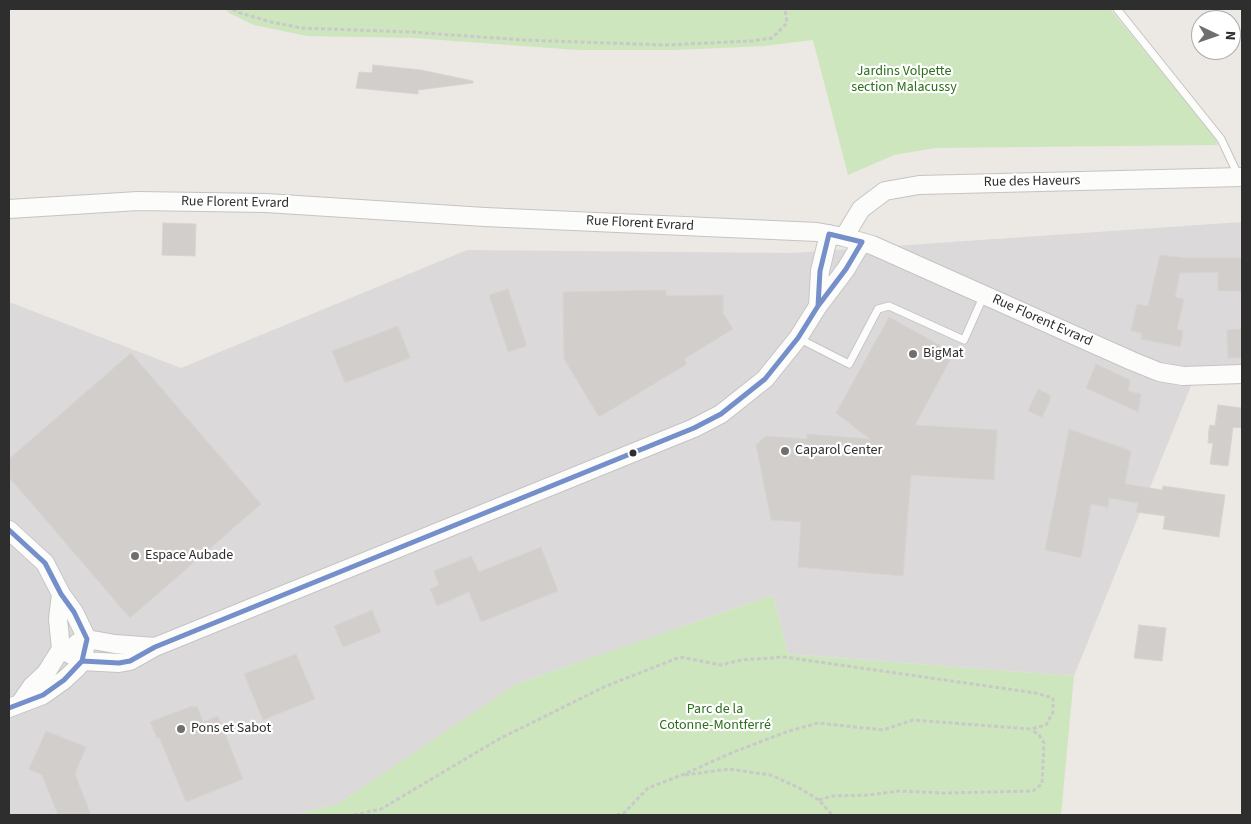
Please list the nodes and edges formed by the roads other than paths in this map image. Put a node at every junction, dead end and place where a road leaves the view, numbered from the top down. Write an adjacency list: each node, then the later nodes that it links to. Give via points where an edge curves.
1 (1117, 9): 2 (lane, via 1221,139)
2 (1241, 177): 4 (street, Rue des Haveurs, via 919,185 885,191 861,209)
3 (9, 209): 4 (street, Rue Florent Evrard, via 138,201 266,203)
4 (836, 235): 5 (street, Rue Florent Evrard); 7 (street, Rue des Haveurs, via 820,271)
5 (862, 242): 6 (street, Rue Florent Evrard); 7 (street)
6 (984, 295): 8 (lane, via 964,340 889,306 878,309 849,364); 9 (street, Rue Florent Evrard, via 1159,372 1183,376)
7 (818, 306): 8 (street)
8 (798, 338): 13 (street, via 764,379 721,414 694,428)
9 (1242, 374)
10 (9, 530): 11 (street, via 45,563)
11 (61, 594): 12 (street); 14 (street, via 58,618)
12 (87, 638): 13 (street); 14 (street); 15 (street)
13 (155, 647): 15 (street, via 130,661)
14 (61, 649): 15 (street); 16 (street, via 46,673)
15 (82, 661): 16 (street, via 43,695)
16 (15, 705)

